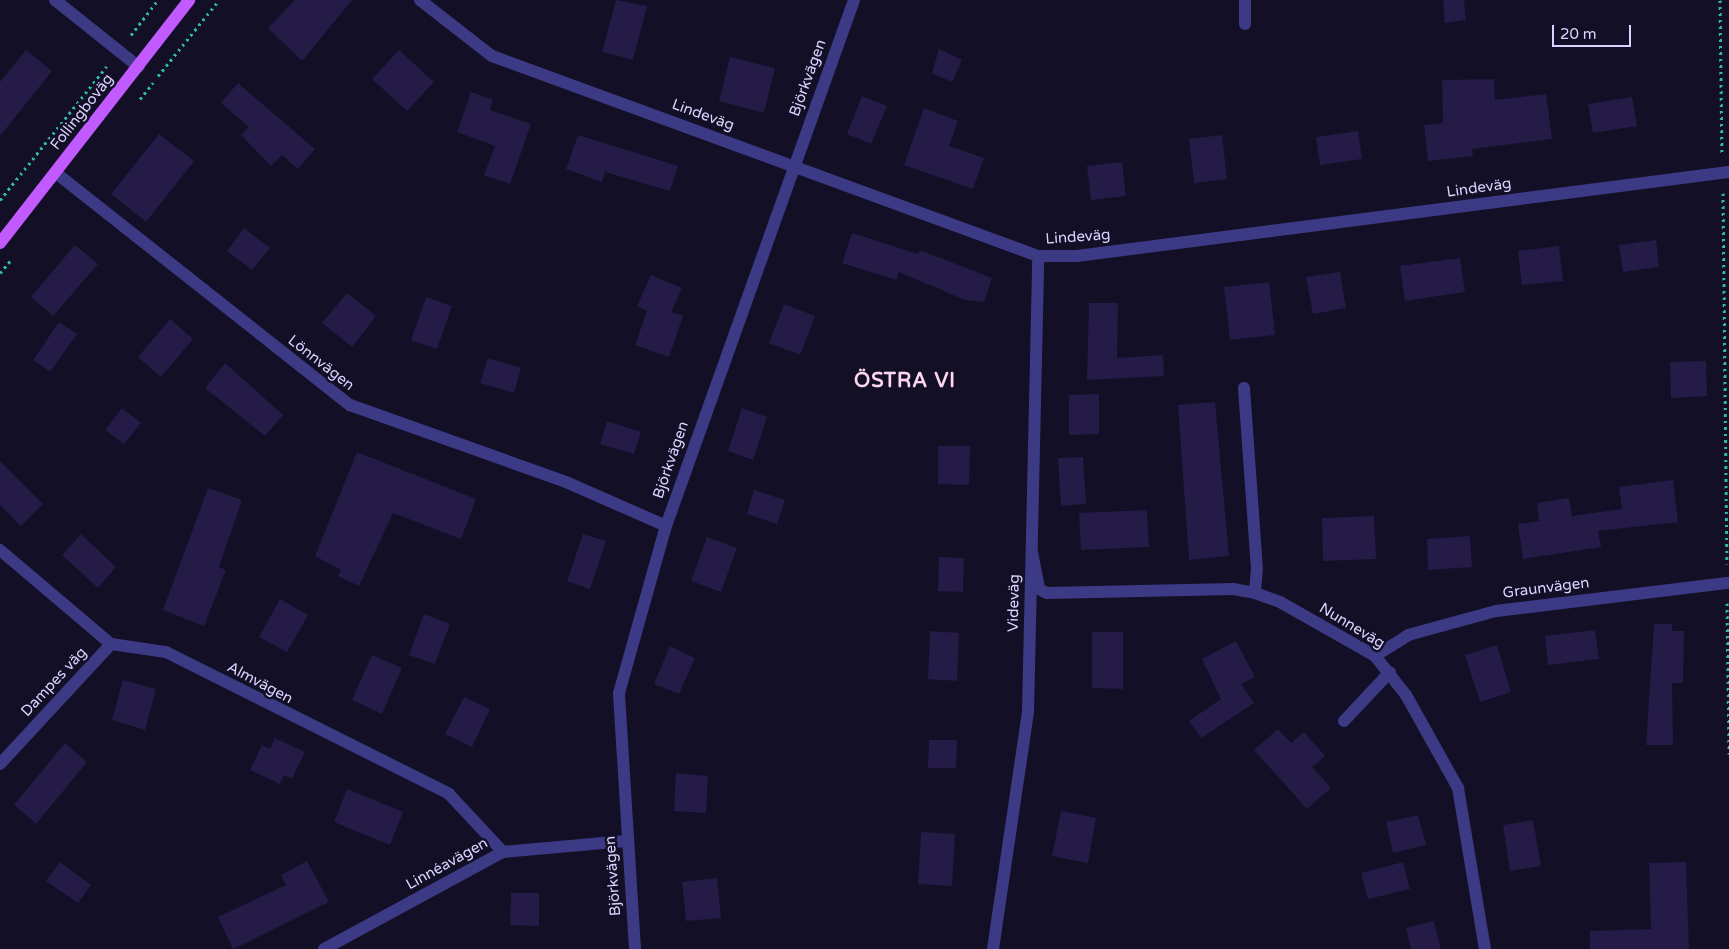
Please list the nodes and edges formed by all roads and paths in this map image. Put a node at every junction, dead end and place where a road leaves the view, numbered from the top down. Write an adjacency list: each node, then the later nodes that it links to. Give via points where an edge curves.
1 (55, 0): 9 (street)
2 (158, 0): 9 (path)
3 (189, 0): 10 (main road, Follingboväg)
4 (420, 0): 11 (street, Lindeväg, via 492,56)
5 (854, 0): 11 (street, Björkvägen)
6 (1245, 0): 8 (street)
7 (1720, 0): 13 (path)
8 (1246, 24)
9 (120, 50): 10 (street); 14 (path)
10 (138, 67): 12 (main road, Follingboväg)
11 (794, 165): 16 (street, Lindeväg); 18 (street, Björkvägen)
12 (56, 172): 15 (main road, Follingboväg); 18 (street, Lönnvägen, via 350,405 566,482)
13 (1726, 172): 16 (street, Lindeväg, via 1077,256); 21 (path)
14 (0, 200)
15 (0, 243)
16 (1038, 256): 20 (street, Videväg)
17 (1244, 388): 22 (street, via 1257,568)
18 (666, 526): 29 (street, Björkvägen, via 619,693)
19 (0, 550): 23 (street)
20 (1032, 552): 22 (street, Nunneväg, via 1039,589 1047,593 1233,589); 33 (street, Videväg, via 1028,711)
21 (1728, 583): 24 (street, Graunvägen, via 1496,611 1408,635); 27 (path)
22 (1255, 593): 24 (street, Nunneväg, via 1280,602)
23 (111, 644): 28 (street, Dampes väg); 30 (street, Almvägen, via 166,652 449,794)
24 (1375, 656): 25 (street, Nunneväg)
25 (1390, 672): 26 (street); 34 (street, Nunneväg, via 1458,788)
26 (1344, 721)
27 (1729, 754)
28 (0, 764)
29 (626, 841): 30 (street, Linnéavägen); 32 (street, Björkvägen)
30 (503, 852): 31 (street, Linnéavägen)
31 (324, 949)
32 (635, 949)
33 (993, 949)
34 (1485, 949)

